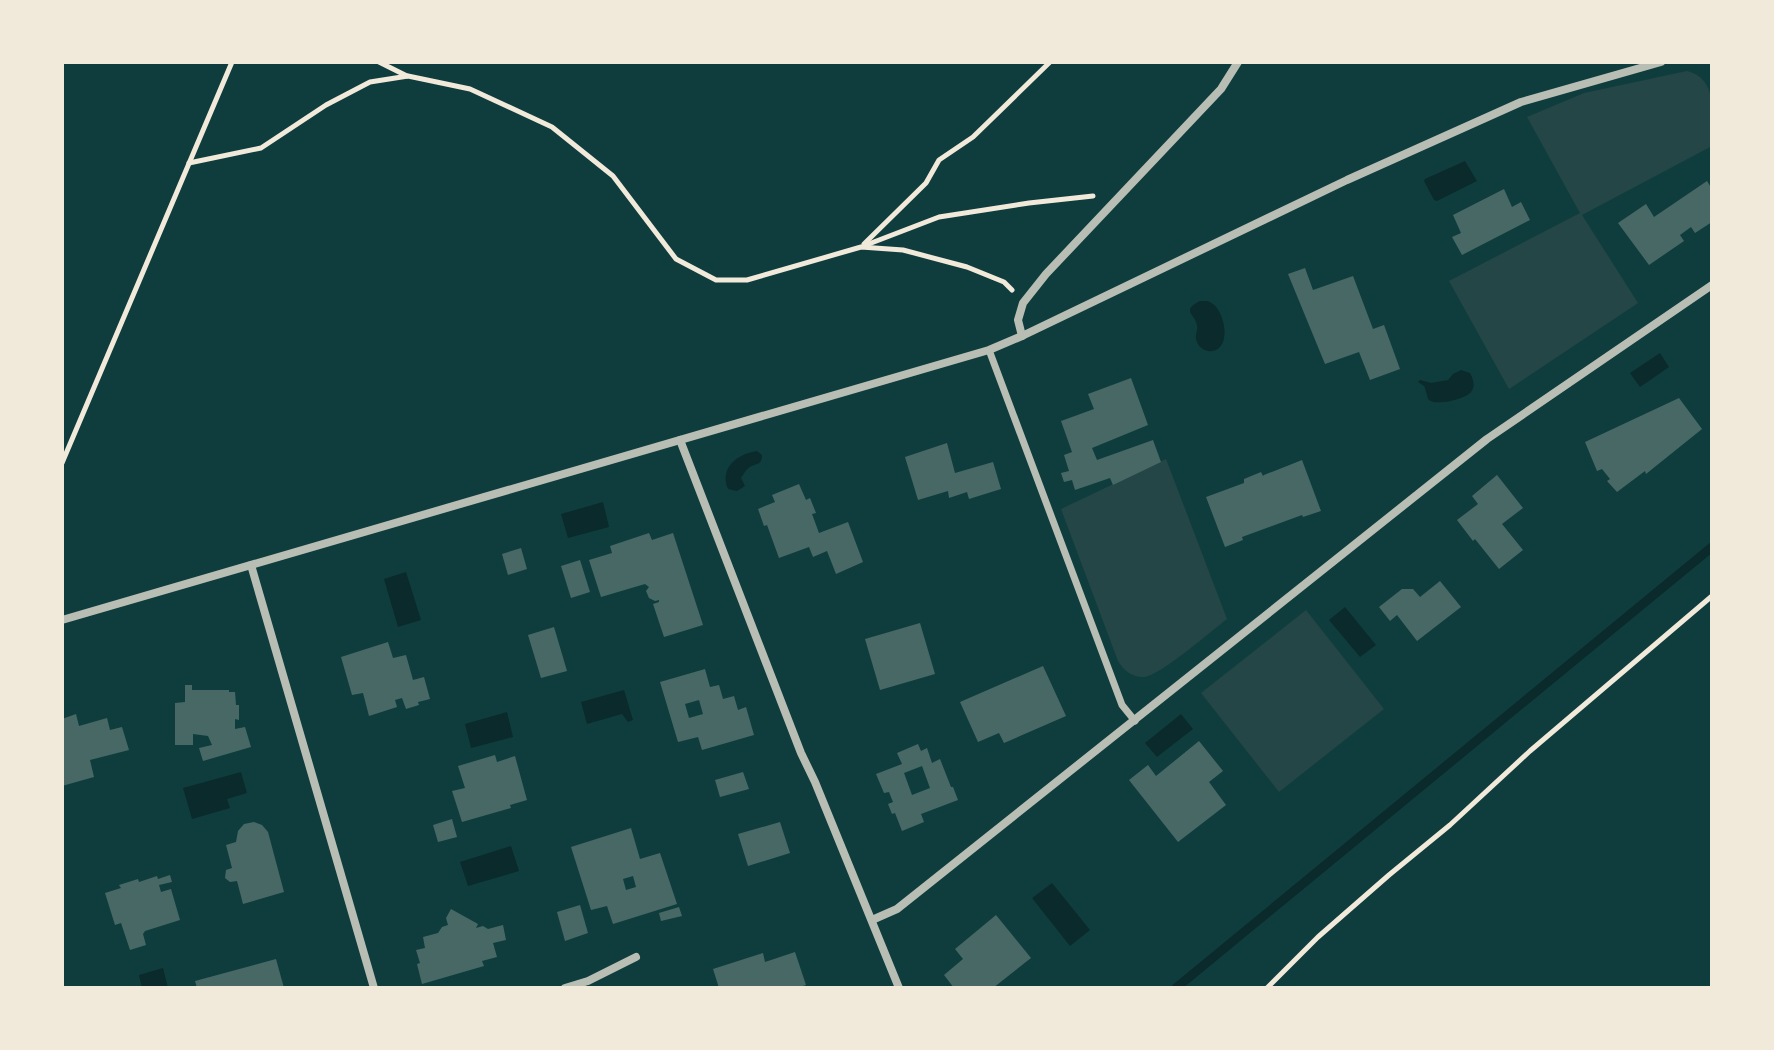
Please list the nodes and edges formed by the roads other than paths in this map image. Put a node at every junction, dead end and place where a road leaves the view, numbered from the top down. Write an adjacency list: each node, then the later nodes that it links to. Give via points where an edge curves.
1 (1238, 62): 4 (street, via 1221,89 1023,303 1018,320)
2 (1661, 62): 4 (street, via 1521,102)
3 (1712, 285): 9 (street, via 1487,439)
4 (1022, 336): 5 (street)
5 (989, 350): 6 (street); 9 (street, via 1122,705)
6 (680, 440): 7 (street); 10 (street)
7 (251, 565): 8 (street); 12 (street)
8 (62, 620)
9 (1135, 721): 10 (street, via 897,909)
10 (872, 920): 14 (street)
11 (636, 957): 13 (street)
12 (374, 988)
13 (565, 988)
14 (899, 988)

